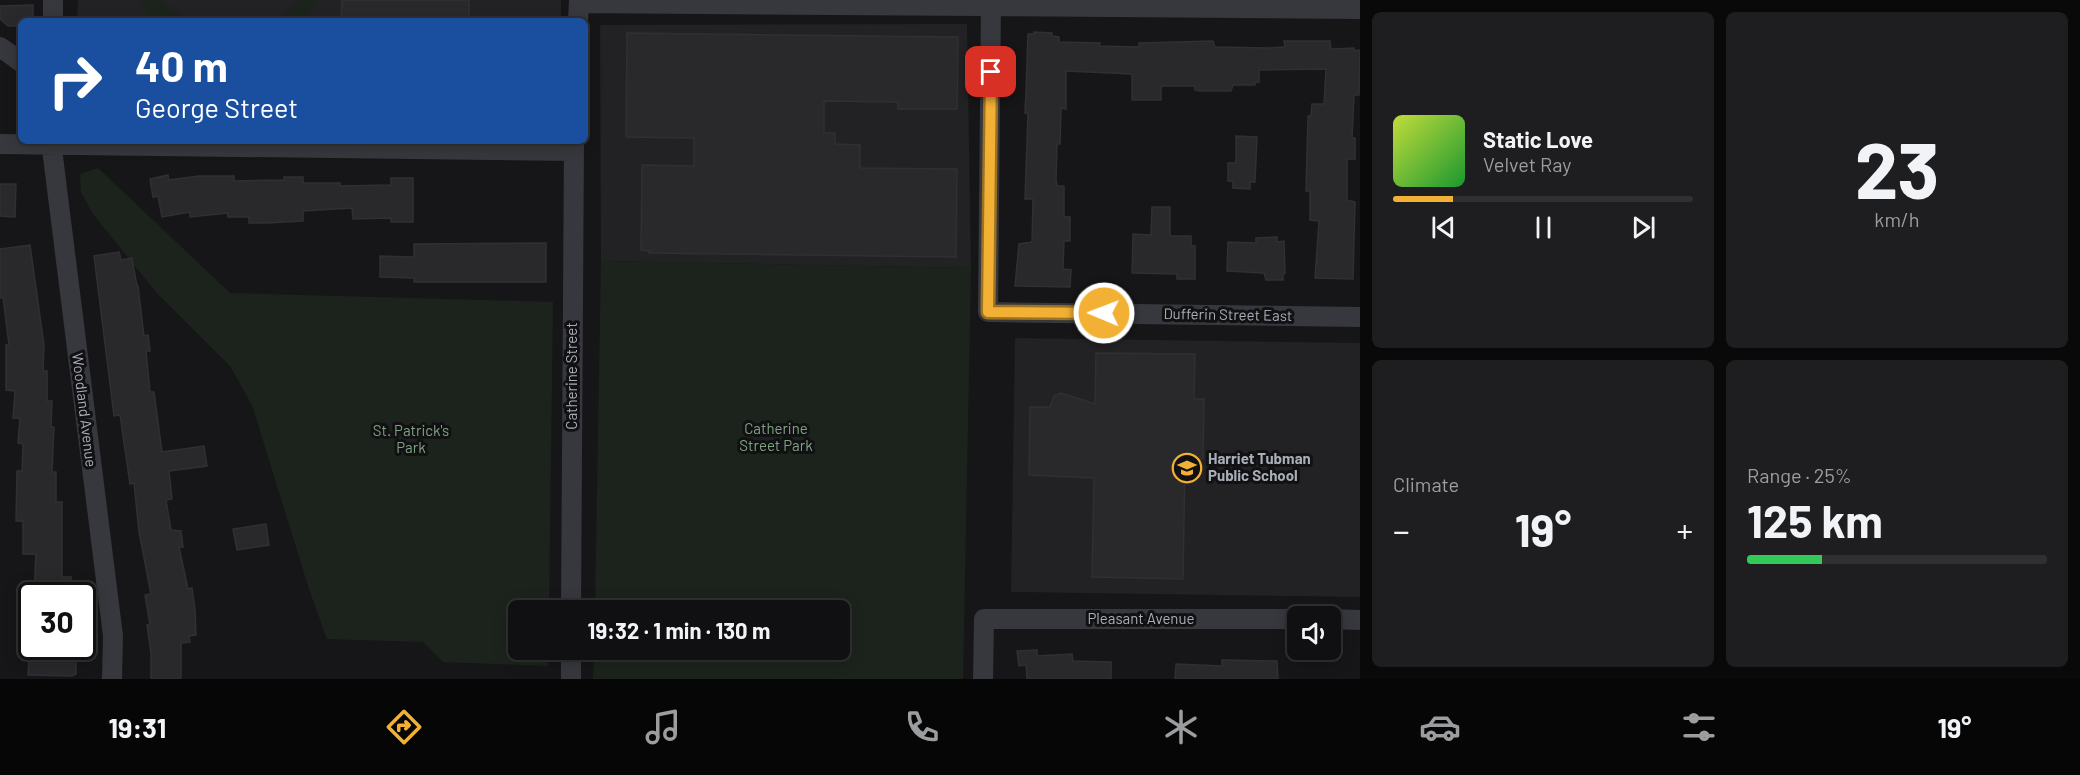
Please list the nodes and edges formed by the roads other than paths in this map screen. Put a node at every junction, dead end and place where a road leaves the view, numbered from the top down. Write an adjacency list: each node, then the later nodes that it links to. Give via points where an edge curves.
1 (53, 0): 5 (street)
2 (991, 3): 3 (street); 4 (street); 13 (street, Dufferin Street East, via 988,312)
3 (578, 8)
4 (1360, 9)
5 (53, 18)
6 (0, 47): 7 (street)
7 (18, 60)
8 (0, 144): 9 (street)
9 (18, 144)
10 (50, 144): 19 (street, Woodland Avenue, via 113,636)
11 (224, 144): 12 (street)
12 (573, 146): 14 (street, Catherine Street)
13 (1360, 317)
14 (571, 600)
15 (1287, 619): 21 (street, Pleasant Avenue, via 984,619)
16 (1341, 620): 17 (street)
17 (1360, 620)
18 (571, 660): 20 (street)
19 (112, 679)
20 (571, 679)
21 (983, 679)

